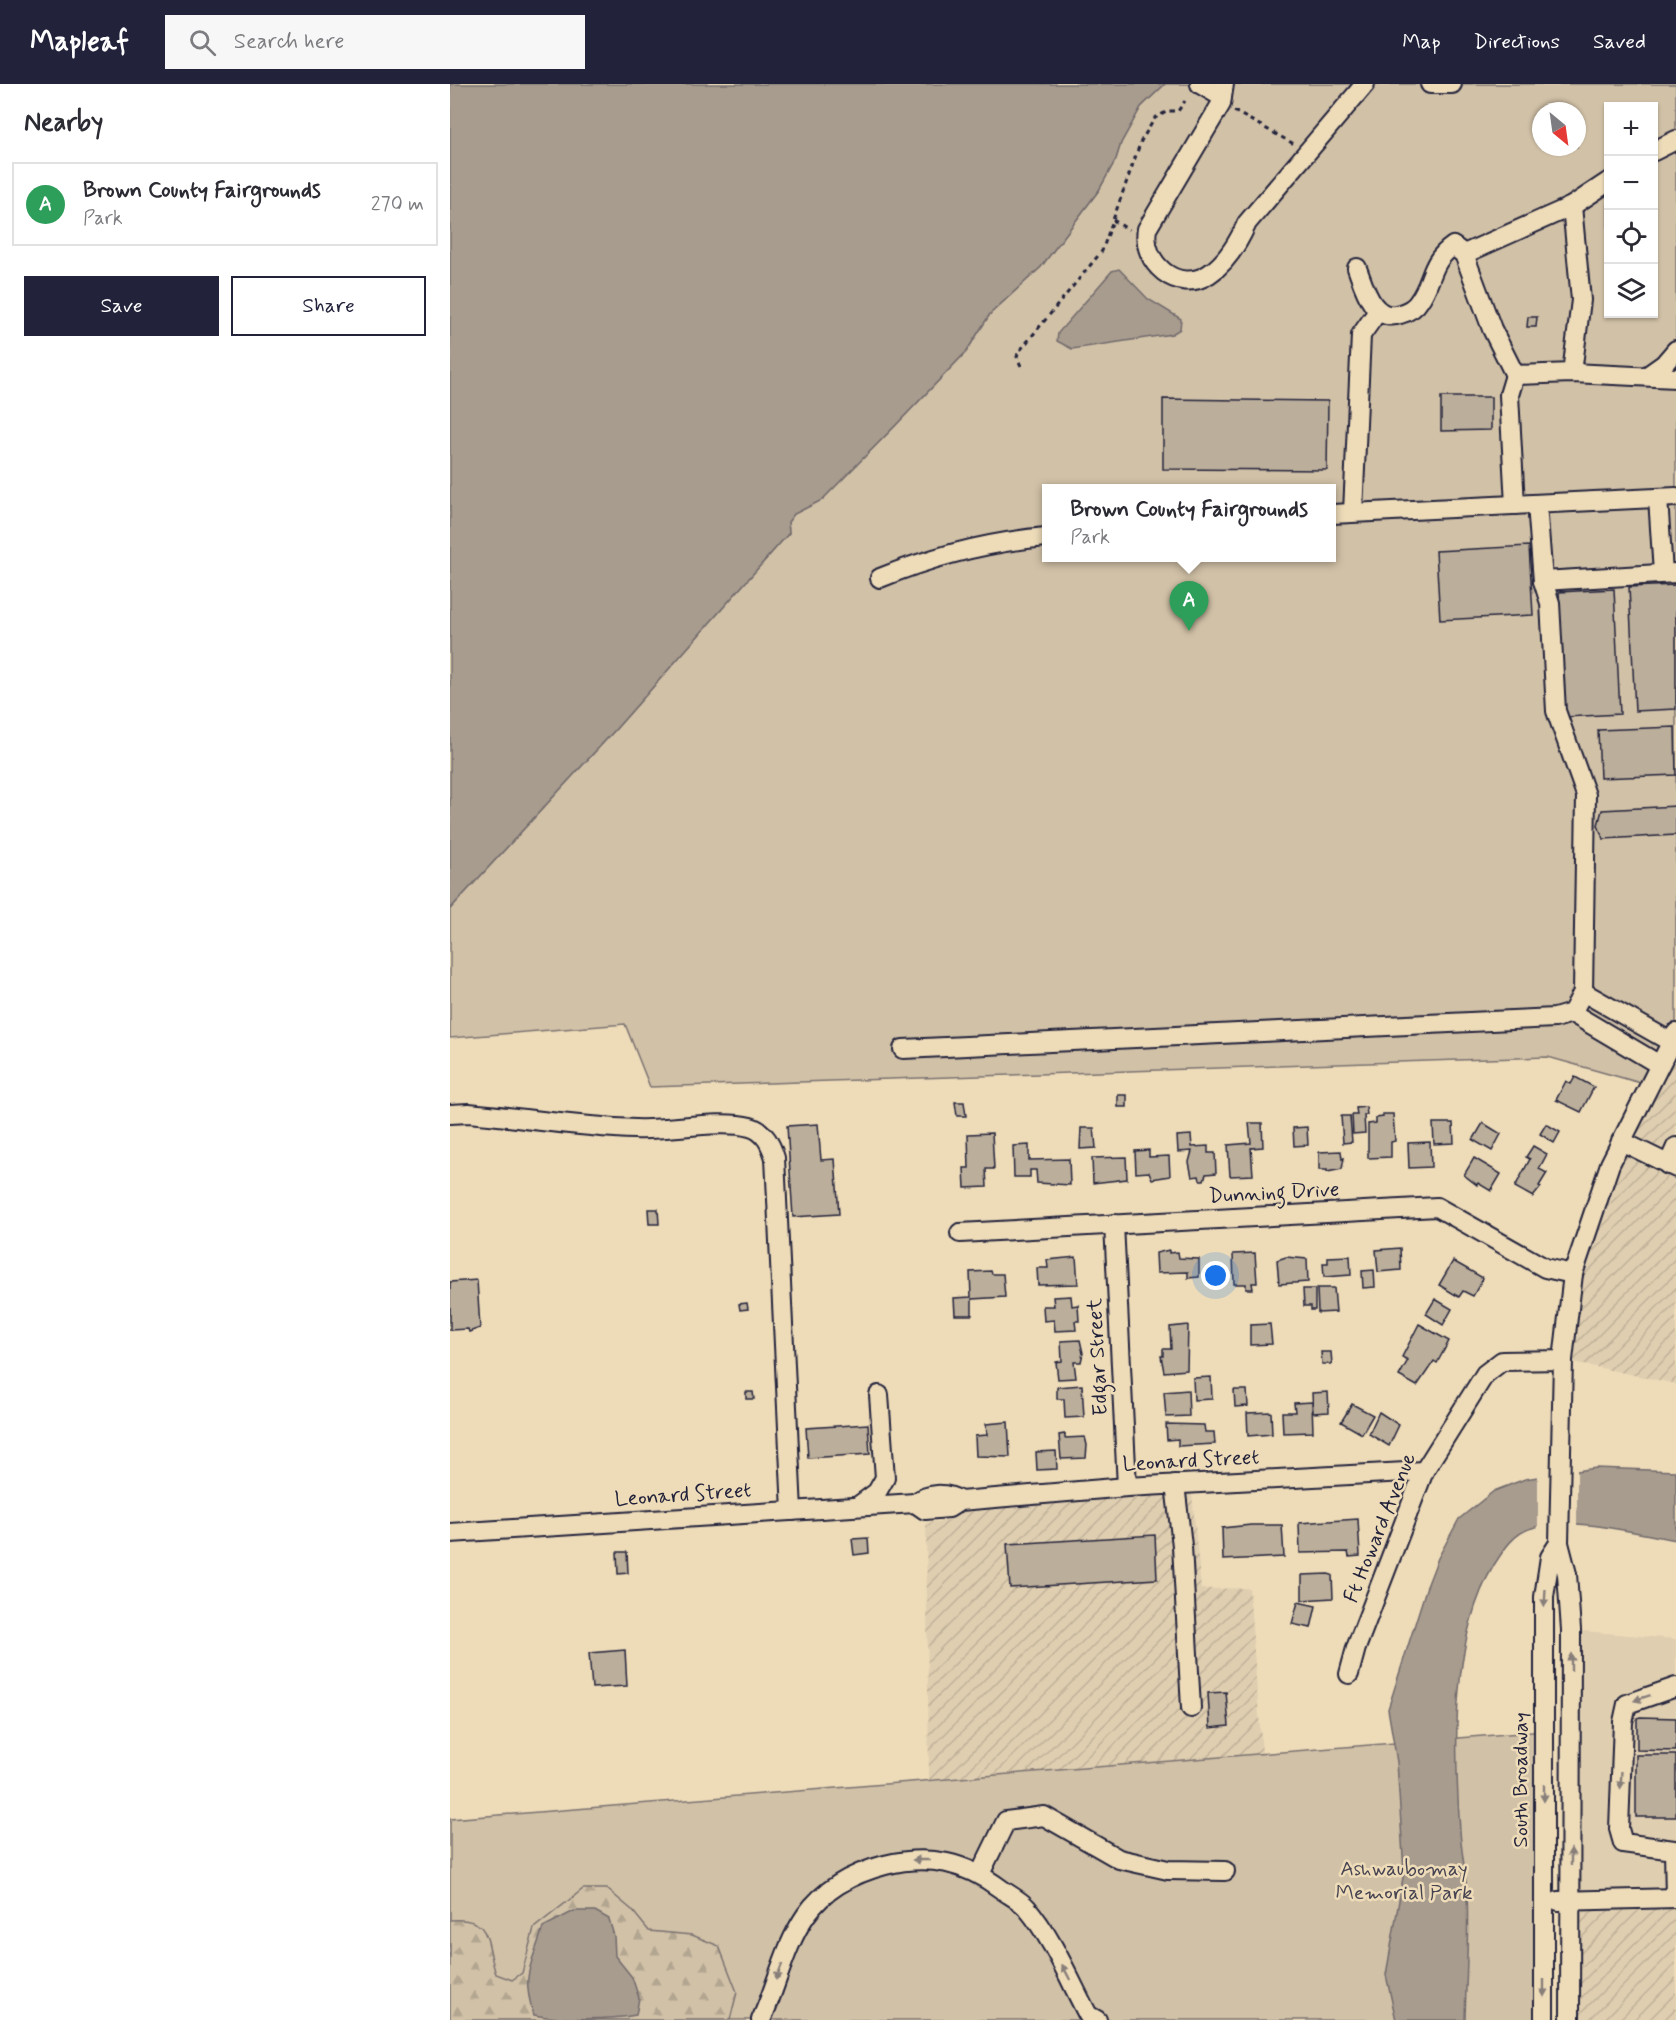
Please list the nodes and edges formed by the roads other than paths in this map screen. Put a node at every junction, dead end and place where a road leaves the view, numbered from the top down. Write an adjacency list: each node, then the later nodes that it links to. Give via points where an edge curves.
1 (1200, 84): 5 (street)
2 (1365, 84): 5 (street, via 1247,223 1224,261 1207,276 1179,279 1160,270 1150,257 1147,229)
3 (1430, 84): 4 (street)
4 (1452, 84)
5 (1222, 95)
6 (1676, 140): 7 (street)
7 (1658, 149)
8 (1604, 185): 9 (street)
9 (1572, 206): 10 (street); 14 (street, via 1581,300)
10 (1464, 254): 12 (street, via 1452,246 1439,256 1419,302 1411,309 1390,316); 15 (street, via 1492,329)
11 (1358, 268): 12 (street, via 1365,292)
12 (1378, 310): 21 (street, via 1361,335)
13 (1676, 350): 16 (street)
14 (1572, 373): 15 (street); 16 (street)
15 (1515, 375): 20 (street, via 1509,394)
16 (1647, 376): 17 (street)
17 (1676, 378)
18 (1667, 497): 19 (street); 24 (street)
19 (1537, 504): 20 (street); 26 (street)
20 (1515, 505): 21 (street)
21 (1353, 512): 22 (street)
22 (1336, 514)
23 (1042, 538): 25 (street, via 930,558)
24 (1670, 573): 26 (street)
25 (880, 578)
26 (1543, 581): 27 (street, via 1550,603 1556,711 1586,795)
27 (1583, 992): 28 (street); 29 (street)
28 (1572, 1013): 30 (street, via 1555,1018); 31 (street)
29 (1674, 1038): 31 (street)
30 (903, 1049)
31 (1658, 1064): 33 (street)
32 (450, 1114): 45 (street, via 636,1129 751,1127 764,1136 776,1158)
33 (1621, 1141): 35 (street); 38 (street)
34 (1676, 1147): 35 (street)
35 (1672, 1166)
36 (1114, 1224): 37 (street, Dunning Drive); 38 (street, Dunning Drive, via 1437,1207 1545,1268); 43 (street, Edgar Street)
37 (960, 1233)
38 (1573, 1274): 39 (street)
39 (1563, 1360): 41 (street, Ft Howard Avenue, via 1502,1361 1485,1374); 47 (street, South Broadway)
40 (879, 1395): 44 (street, via 885,1478 877,1492)
41 (1424, 1471): 42 (street, Leonard Street); 48 (street, Ft Howard Avenue)
42 (1174, 1484): 43 (street, Leonard Street); 50 (street, via 1182,1546)
43 (1127, 1487): 44 (street, Leonard Street, via 960,1501 950,1494 923,1497 915,1503)
44 (858, 1506): 45 (street, Leonard Street)
45 (792, 1511): 46 (street, Leonard Street)
46 (452, 1533)
47 (1559, 1543): 55 (street, South Broadway, one-way to 55, via 1550,1557 1545,1597); 56 (street, South Broadway, one-way to 47, via 1571,1630 1567,1575)
48 (1349, 1674)
49 (1676, 1688): 51 (street, one-way to 51, via 1627,1704 1620,1838 1623,1843)
50 (1191, 1708)
51 (1675, 1850): 54 (street)
52 (1225, 1871): 53 (street, via 1168,1870 1119,1859 1044,1816 1006,1821)
53 (980, 1874): 57 (street, one-way to 57, via 955,1863 915,1860 867,1870 846,1879 802,1922); 58 (street, one-way to 53, via 1088,2015 1046,1935 1025,1906)
54 (1676, 1898): 56 (street)
55 (1544, 1901): 56 (street); 59 (street, South Broadway, one-way to 59)
56 (1571, 1901): 60 (street, South Broadway)
57 (761, 2020)
58 (1097, 2020)
59 (1544, 2020)
60 (1570, 2020)

